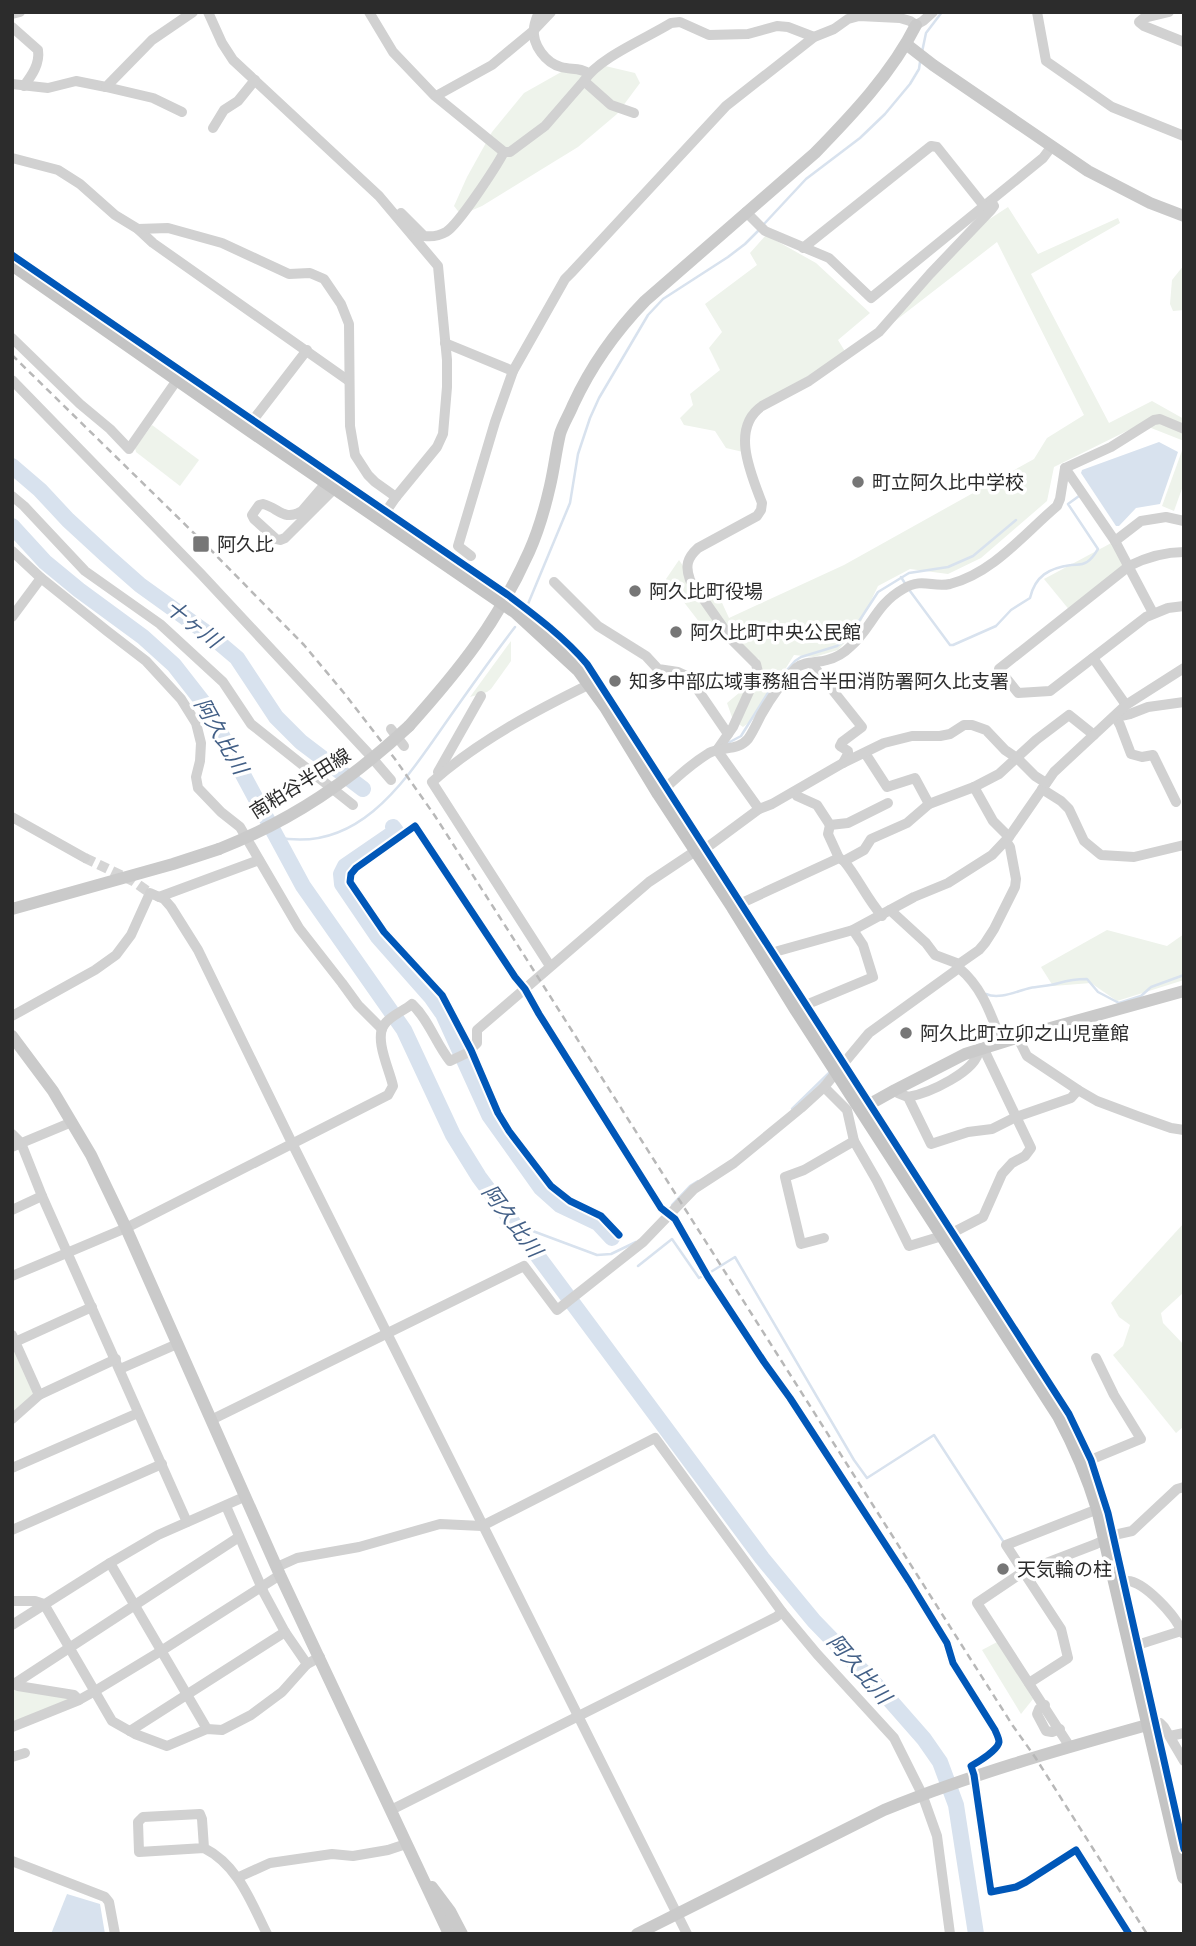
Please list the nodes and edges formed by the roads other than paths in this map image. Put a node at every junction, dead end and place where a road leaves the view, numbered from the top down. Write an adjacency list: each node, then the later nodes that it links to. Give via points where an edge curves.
1 (20, 12): 10 (street)
2 (192, 12): 21 (street, via 152,40)
3 (208, 12): 18 (street, via 233,60)
4 (369, 12): 22 (street, via 393,52)
5 (539, 12): 13 (street)
6 (551, 12): 13 (street)
7 (933, 12): 11 (street)
8 (1037, 12): 26 (street, via 1046,61 1112,107)
9 (1170, 12): 15 (street, via 1139,22)
10 (12, 14)
11 (916, 25): 14 (street, via 900,18 859,16); 16 (street, 南粕谷半田線)
12 (12, 27): 20 (street, via 39,54)
13 (533, 31): 17 (street, via 549,63 584,70); 22 (street, via 492,65)
14 (814, 37): 17 (street, via 777,26 748,34 709,35 680,22 671,23 618,52); 40 (street, via 726,106 579,263 565,279)
15 (1184, 42)
16 (916, 51): 27 (street); 32 (street, 南粕谷半田線)
17 (586, 78): 24 (street, via 611,105); 28 (street, via 545,126)
18 (256, 80): 25 (street, via 224,110); 31 (street)
19 (12, 84): 20 (street)
20 (24, 86): 21 (street, via 48,88 76,81)
21 (106, 88): 23 (street, via 153,98)
22 (436, 96): 28 (street)
23 (182, 112)
24 (634, 113)
25 (213, 128)
26 (1184, 136)
27 (1052, 146): 30 (street); 33 (street, via 1112,185)
28 (504, 152): 31 (street, via 454,225 442,234 424,236 399,212)
29 (12, 158): 34 (street, via 58,170)
30 (988, 203): 35 (street, via 871,298 829,258); 35 (street, via 937,147 931,146); 74 (street, via 991,210 879,332 810,381 762,405 748,422 744,445 761,510 698,548 687,562 690,580 758,672)
31 (392, 211): 38 (street, via 438,266)
32 (749, 216): 35 (street, via 765,231); 61 (street, 南粕谷半田線, via 645,301 602,351 561,432 550,488 530,550)
33 (1184, 216)
34 (138, 229): 39 (street); 43 (street, via 168,228 222,243 289,274 324,279 349,324)
35 (803, 248)
36 (12, 264): 42 (main road)
37 (12, 338): 42 (street, via 130,449)
38 (445, 343): 40 (street); 49 (street, via 443,434)
39 (307, 350): 43 (street); 44 (street)
40 (513, 371): 57 (street, via 458,546)
41 (12, 380): 81 (street, via 201,574)
42 (177, 380): 44 (main road)
43 (349, 381): 49 (street, via 349,426 355,455 368,475)
44 (247, 428): 47 (main road)
45 (1184, 429): 46 (street, via 1154,420)
46 (1066, 468): 54 (street); 66 (street, via 1056,506 986,568 949,584 922,582 904,588 881,605 849,648 829,660)
47 (330, 486): 50 (street, via 302,511); 51 (main road); 53 (street)
48 (12, 496): 90 (street, via 85,571 160,624 223,682 251,724)
49 (396, 497): 51 (street)
50 (284, 515): 53 (street, via 293,522); 53 (street, via 263,504 252,515 280,540)
51 (380, 520): 61 (main road)
52 (1184, 521): 54 (street, via 1166,517 1140,521)
53 (293, 531)
54 (1115, 541): 58 (street)
55 (12, 551): 59 (street)
56 (1184, 552): 58 (street, via 1151,556)
57 (471, 556)
58 (1129, 566): 63 (street); 65 (street, via 999,669 1018,693 1050,691)
59 (41, 578): 64 (street); 99 (street, via 146,660 181,699 196,723 201,743 198,788 240,827)
60 (554, 582): 74 (street, via 598,626 646,656 658,669 689,677)
61 (503, 603): 68 (main road, via 571,661); 102 (street, 南粕谷半田線, bridge, via 474,649 409,726 310,804 219,849)
62 (1184, 606): 63 (street)
63 (1153, 613): 65 (street)
64 (12, 617)
65 (1093, 658): 71 (street)
66 (811, 663): 77 (street, via 798,667 780,688 748,739); 80 (street, via 862,727 842,742 840,746 848,751)
67 (1184, 668): 71 (street)
68 (590, 684): 82 (street, via 533,712); 86 (main road)
69 (481, 696): 82 (street)
70 (1184, 702): 72 (street)
71 (1126, 705): 72 (street)
72 (1115, 717): 75 (street); 87 (street, via 1131,754 1153,755)
73 (391, 729): 76 (street)
74 (728, 734): 77 (street)
75 (1094, 735): 79 (street, via 1069,715); 83 (street)
76 (404, 746)
77 (717, 750): 86 (street); 91 (street)
78 (865, 753): 79 (street, via 896,739 940,736 972,725 986,730); 80 (street); 89 (street, via 887,787 915,778)
79 (1017, 758): 83 (street); 84 (street)
80 (843, 763): 85 (street)
81 (391, 780)
82 (432, 782): 106 (street)
83 (1044, 786): 94 (street); 95 (street, via 1069,809 1084,841 1101,855 1134,857)
84 (974, 787): 89 (street); 94 (street)
85 (793, 792): 91 (street); 93 (street, via 817,805)
86 (659, 794): 96 (main road)
87 (1176, 802)
88 (888, 803): 93 (street, via 848,823)
89 (929, 804): 98 (street, via 907,823 871,839 864,850)
90 (353, 805)
91 (760, 809): 96 (street, via 709,846)
92 (12, 817): 97 (street)
93 (830, 825): 98 (street, via 828,834)
94 (1007, 839): 103 (street, via 967,872); 107 (street, via 1016,879 1014,892 985,943)
95 (1184, 845)
96 (696, 850): 101 (main road); 106 (street, via 649,882)
97 (85, 858)
98 (841, 859): 101 (street); 103 (street, via 870,902)
99 (259, 860): 100 (street); 112 (street, via 299,928 358,1005)
100 (159, 897): 111 (street, via 150,893 131,935 116,955); 129 (street, via 171,907 198,950)
101 (733, 907): 105 (main road)
102 (12, 909)
103 (886, 913): 104 (street); 107 (street, via 935,955)
104 (853, 930): 105 (street); 110 (street, via 873,976)
105 (764, 957): 110 (main road)
106 (550, 966): 108 (street)
107 (959, 966): 115 (street, via 987,1003); 118 (street, via 869,1033)
108 (525, 989): 117 (street, via 477,1030 477,1043); 117 (street, via 415,826 356,868 351,882 384,932 442,995); 133 (street)
109 (1184, 991): 114 (street)
110 (796, 1009): 118 (main road)
111 (12, 1016)
112 (383, 1026): 117 (street, via 412,1004 450,1061); 129 (street, via 383,1053 393,1086 388,1095)
113 (12, 1036): 125 (street)
114 (1018, 1038): 115 (street); 121 (street, via 1027,1056)
115 (1002, 1043): 116 (street)
116 (982, 1049): 120 (street); 122 (street, via 963,1072); 124 (street)
117 (465, 1054): 135 (street, via 498,1113 551,1186 601,1216)
118 (837, 1072): 119 (street); 123 (main road)
119 (824, 1087): 128 (street, via 847,1110); 133 (street, via 734,1163 694,1189)
120 (895, 1090): 122 (street); 123 (street)
121 (1078, 1090): 124 (street, via 1071,1098); 126 (street, via 1097,1101)
122 (908, 1097): 124 (street, via 931,1144 992,1129)
123 (861, 1109): 136 (main road)
124 (1016, 1117): 136 (street, via 1031,1148 1002,1174 983,1217)
125 (72, 1122): 130 (street); 134 (street)
126 (1184, 1130)
127 (12, 1134): 130 (street)
128 (854, 1141): 136 (street, via 909,1246); 137 (street, via 785,1177 801,1244)
129 (292, 1143): 134 (street); 141 (street)
130 (16, 1145): 131 (street)
131 (42, 1196): 132 (street); 138 (street)
132 (12, 1210)
133 (670, 1216): 141 (street, via 557,1310 524,1266); 195 (street, via 909,1581 995,1730 997,1747 971,1766)
134 (126, 1228): 138 (street); 143 (street)
135 (619, 1235)
136 (944, 1236): 150 (main road, via 1059,1416)
137 (824, 1238)
138 (67, 1252): 139 (street); 140 (street)
139 (12, 1276)
140 (92, 1307): 142 (street); 145 (street)
141 (387, 1334): 149 (street); 158 (street)
142 (14, 1338): 146 (street)
143 (177, 1344): 145 (street); 149 (street)
144 (1096, 1358): 150 (street, via 1141,1438)
145 (118, 1364): 146 (street); 147 (street)
146 (39, 1395): 148 (street)
147 (138, 1413): 151 (street); 152 (street)
148 (12, 1419)
149 (211, 1420): 154 (street)
150 (1083, 1463): 156 (main road)
151 (162, 1464): 157 (street); 159 (street)
152 (12, 1468)
153 (1184, 1487): 161 (street, via 1132,1531)
154 (244, 1497): 155 (street); 163 (street)
155 (226, 1506): 157 (street); 160 (street)
156 (1098, 1509): 161 (main road); 164 (street, via 1006,1545)
157 (187, 1522): 162 (street)
158 (482, 1526): 163 (street, via 440,1524 359,1547 297,1558); 170 (street, via 655,1438); 184 (street)
159 (12, 1530)
160 (239, 1537): 166 (street); 169 (street)
161 (1105, 1540): 164 (street); 165 (main road)
162 (110, 1563): 168 (street); 169 (street)
163 (278, 1571): 166 (street); 177 (street)
164 (1023, 1572): 179 (street, via 1061,1629 1068,1658); 179 (street, via 977,1603)
165 (1115, 1584): 172 (street, via 1128,1580 1143,1587); 175 (main road)
166 (262, 1586): 173 (street); 176 (street)
167 (12, 1601): 168 (street)
168 (44, 1604): 171 (street); 174 (street)
169 (134, 1607): 174 (street); 176 (street)
170 (782, 1612): 184 (street); 196 (street, via 894,1738)
171 (12, 1625)
172 (1182, 1629): 175 (street)
173 (285, 1632): 178 (street); 182 (street)
174 (70, 1647): 180 (street); 181 (street)
175 (1131, 1647): 185 (main road)
176 (161, 1651): 181 (street); 182 (street)
177 (320, 1657): 178 (street); 197 (street)
178 (307, 1664): 187 (street, via 264,1707 222,1730)
179 (1030, 1683): 191 (street)
180 (13, 1684): 183 (street, via 74,1695)
181 (96, 1691): 183 (street); 188 (street, via 112,1721)
182 (187, 1694): 187 (street); 188 (street)
183 (79, 1700): 186 (street)
184 (577, 1716): 197 (street); 203 (street)
185 (1147, 1725): 190 (street, via 1160,1723); 191 (street); 201 (main road)
186 (12, 1727)
187 (207, 1729): 188 (street, via 167,1746)
188 (130, 1731)
189 (1184, 1733): 190 (street)
190 (1170, 1736): 194 (street)
191 (1070, 1747): 195 (street)
192 (25, 1753): 193 (street)
193 (12, 1757)
194 (1184, 1761)
195 (974, 1775): 196 (street); 211 (street, via 991,1892 1016,1887 1076,1850)
196 (926, 1793): 203 (street); 210 (street, via 937,1836)
197 (391, 1811): 199 (street)
198 (204, 1848): 198 (street, via 200,1814 144,1817 138,1822 139,1852); 202 (street)
199 (408, 1848): 202 (street, via 270,1863); 206 (street); 207 (street)
200 (12, 1861): 204 (street, via 105,1897)
201 (1183, 1875)
202 (239, 1877): 205 (street)
203 (677, 1914): 208 (street); 209 (street)
204 (115, 1934)
205 (267, 1934)
206 (449, 1934)
207 (462, 1934)
208 (637, 1934)
209 (687, 1934)
210 (950, 1934)
211 (1129, 1934)

